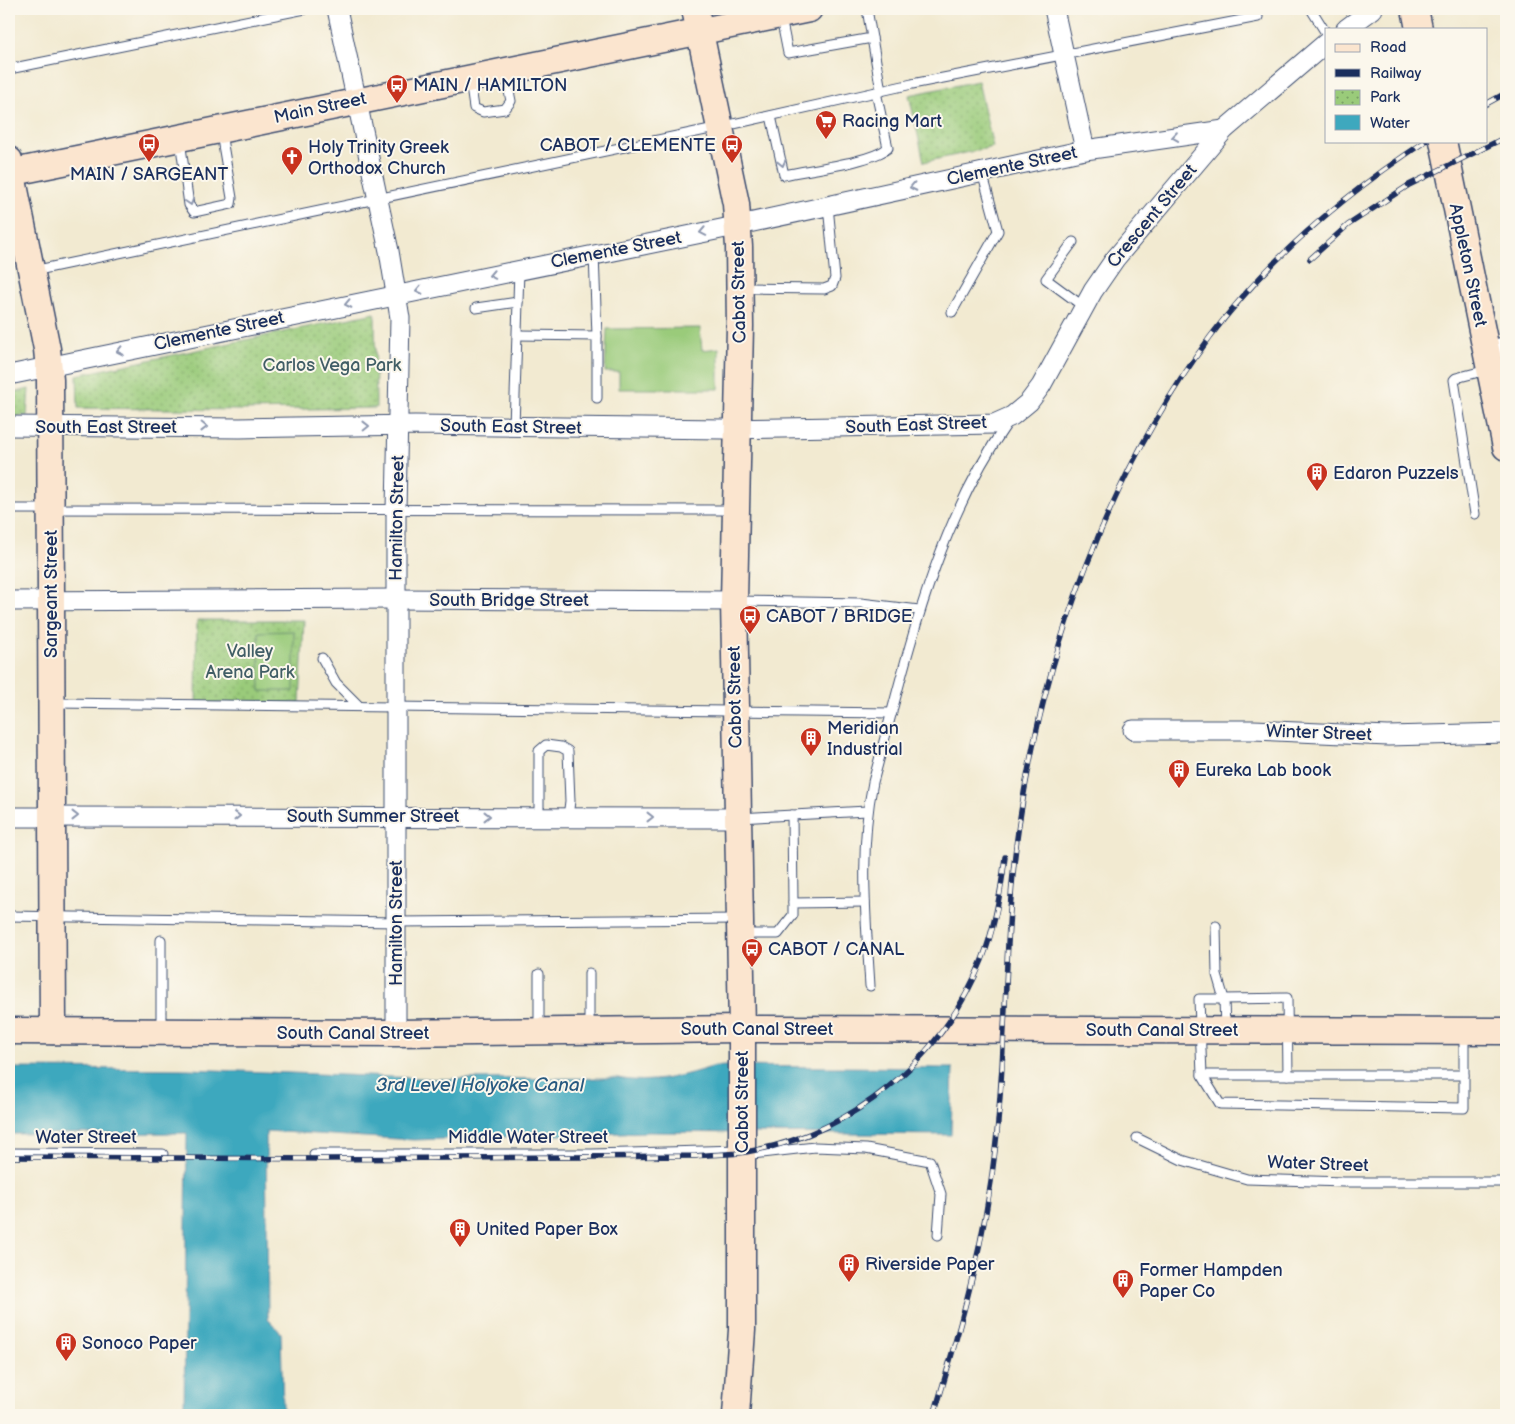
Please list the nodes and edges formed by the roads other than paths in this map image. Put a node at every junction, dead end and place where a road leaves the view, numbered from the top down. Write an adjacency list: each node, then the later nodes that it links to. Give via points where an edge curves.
1 (305, 9): 18 (lane)
2 (337, 9): 22 (street, Hamilton Street)
3 (809, 9): 9 (street, Main Street)
4 (867, 9): 15 (lane)
5 (1054, 9): 17 (street)
6 (1311, 9): 14 (lane)
7 (1373, 9): 12 (street)
8 (1415, 9): 13 (street)
9 (780, 14): 11 (street, Main Street); 15 (lane, via 788,52)
10 (1258, 17): 17 (lane)
11 (697, 20): 19 (street, Main Street); 24 (street, Cabot Street)
12 (1347, 28)
13 (1419, 28)
14 (1325, 31)
15 (872, 38): 21 (lane)
16 (1325, 45): 26 (street, Crescent Street)
17 (1064, 54): 21 (lane); 29 (street)
18 (9, 69)
19 (504, 70): 20 (street, Main Street); 20 (lane, via 511,101 505,108 483,112 474,108)
20 (469, 78): 22 (street, Main Street)
21 (878, 92): 23 (lane); 23 (lane, one-way to 21, via 784,174 880,155 888,148)
22 (357, 101): 25 (street, Main Street); 32 (street, Hamilton Street)
23 (771, 116): 24 (lane)
24 (720, 127): 32 (lane); 34 (street, Cabot Street)
25 (220, 129): 27 (street, Main Street); 27 (lane, one-way to 25, via 189,205 194,212 231,204)
26 (1224, 130): 29 (street, Clemente Street, one-way to 29); 42 (street, Crescent Street, via 1115,258)
27 (180, 138): 30 (street, Main Street)
28 (1442, 142): 47 (street, Appleton Street)
29 (1085, 150): 31 (street, Clemente Street)
30 (10, 169): 38 (street, Sargeant Street)
31 (982, 172): 33 (street, Clemente Street, one-way to 33); 44 (lane, via 998,231)
32 (378, 199): 38 (lane); 40 (street, Hamilton Street)
33 (828, 206): 34 (street, Clemente Street); 39 (lane, via 835,278 832,286 824,290)
34 (738, 225): 36 (street, Clemente Street, one-way to 36); 39 (street, Cabot Street)
35 (1073, 242): 42 (lane, via 1046,279)
36 (594, 254): 37 (street, Clemente Street); 46 (lane)
37 (519, 270): 40 (street, Clemente Street, one-way to 40); 41 (lane)
38 (31, 272): 48 (street, Sargeant Street)
39 (740, 288): 56 (street, Cabot Street)
40 (396, 294): 48 (street, Clemente Street, one-way to 48); 53 (street, Hamilton Street, via 400,318)
41 (518, 302): 43 (lane); 45 (lane)
42 (1084, 307): 51 (street, Crescent Street, via 1041,386)
43 (476, 308)
44 (952, 312)
45 (518, 335): 46 (lane); 55 (lane)
46 (597, 336): 50 (lane)
47 (1494, 356): 57 (street, Appleton Street); 62 (lane, via 1454,380)
48 (48, 366): 49 (street, Clemente Street); 54 (street, Sargeant Street)
49 (9, 375)
50 (596, 398)
51 (1012, 416): 56 (street, South East Street, via 994,424 978,425); 67 (lane, via 990,448 967,494)
52 (9, 426): 54 (street, South East Street)
53 (398, 426): 54 (street, South East Street, one-way to 53); 55 (street, South East Street); 60 (street, Hamilton Street)
54 (50, 427): 59 (street, Sargeant Street)
55 (514, 428): 56 (street, South East Street)
56 (737, 428): 61 (street, Cabot Street)
57 (1506, 447)
58 (9, 509): 59 (lane)
59 (51, 509): 60 (lane); 65 (street, Sargeant Street)
60 (396, 509): 61 (lane); 63 (street, Hamilton Street)
61 (736, 510): 66 (street, Cabot Street)
62 (1474, 514)
63 (396, 599): 65 (street, South Bridge Street); 66 (street, South Bridge Street); 71 (street, Hamilton Street)
64 (9, 601): 65 (street, South Bridge Street)
65 (51, 601): 69 (street, Sargeant Street)
66 (734, 601): 67 (lane, South Bridge Street, via 861,603); 72 (street, Cabot Street)
67 (919, 610): 73 (lane)
68 (322, 658): 70 (lane, via 336,683)
69 (51, 703): 70 (lane); 79 (street, Sargeant Street)
70 (358, 705): 71 (lane)
71 (396, 706): 72 (lane); 80 (street, Hamilton Street)
72 (735, 712): 73 (lane); 83 (street, Cabot Street)
73 (892, 713): 76 (lane)
74 (1133, 730): 75 (street, Winter Street, via 1253,730 1388,736)
75 (1506, 733)
76 (867, 811): 77 (lane); 84 (lane)
77 (792, 815): 83 (lane); 85 (lane)
78 (9, 816): 79 (street, South Summer Street)
79 (51, 816): 80 (street, South Summer Street, one-way to 80); 87 (street, Sargeant Street)
80 (396, 816): 81 (street, South Summer Street, one-way to 81); 88 (street, Hamilton Street)
81 (539, 816): 82 (street, South Summer Street); 82 (lane, via 539,751 546,745 568,751)
82 (568, 817): 83 (street, South Summer Street, one-way to 83)
83 (736, 818): 89 (street, Cabot Street)
84 (865, 902): 85 (lane); 94 (lane)
85 (793, 903): 89 (lane, via 793,915 778,934)
86 (9, 916): 87 (lane)
87 (52, 916): 88 (lane); 100 (street, Sargeant Street)
88 (397, 922): 89 (lane); 105 (street, Hamilton Street)
89 (739, 926): 106 (street, Cabot Street)
90 (1216, 926): 95 (lane, via 1217,975)
91 (161, 940): 103 (lane)
92 (589, 973): 101 (lane)
93 (539, 974): 104 (lane)
94 (870, 986)
95 (1224, 999): 96 (lane); 96 (lane, via 1199,999); 97 (lane, via 1287,998)
96 (1213, 1030): 97 (street, South Canal Street); 106 (street, South Canal Street); 107 (lane)
97 (1287, 1030): 98 (street, South Canal Street); 108 (lane)
98 (1464, 1030): 102 (street, South Canal Street); 109 (lane)
99 (9, 1031): 100 (street, South Canal Street)
100 (52, 1031): 103 (street, South Canal Street)
101 (589, 1031): 104 (street, South Canal Street); 106 (street, South Canal Street)
102 (1506, 1031)
103 (161, 1032): 105 (street, South Canal Street)
104 (539, 1032): 105 (street, South Canal Street)
105 (396, 1033)
106 (742, 1038): 111 (street, Cabot Street)
107 (1202, 1075): 108 (lane); 109 (lane, via 1220,1104 1464,1108)
108 (1288, 1075): 109 (lane)
109 (1464, 1075)
110 (1137, 1138): 115 (lane, Water Street, via 1182,1160 1247,1178 1344,1182)
111 (742, 1148): 114 (lane, Middle Water Street, via 592,1154); 116 (lane, Middle Water Street, via 866,1149 930,1161 941,1194); 117 (street, Cabot Street, via 742,1320)
112 (9, 1153): 113 (lane, Water Street)
113 (163, 1154)
114 (314, 1154)
115 (1506, 1182)
116 (938, 1234)
117 (736, 1415)

